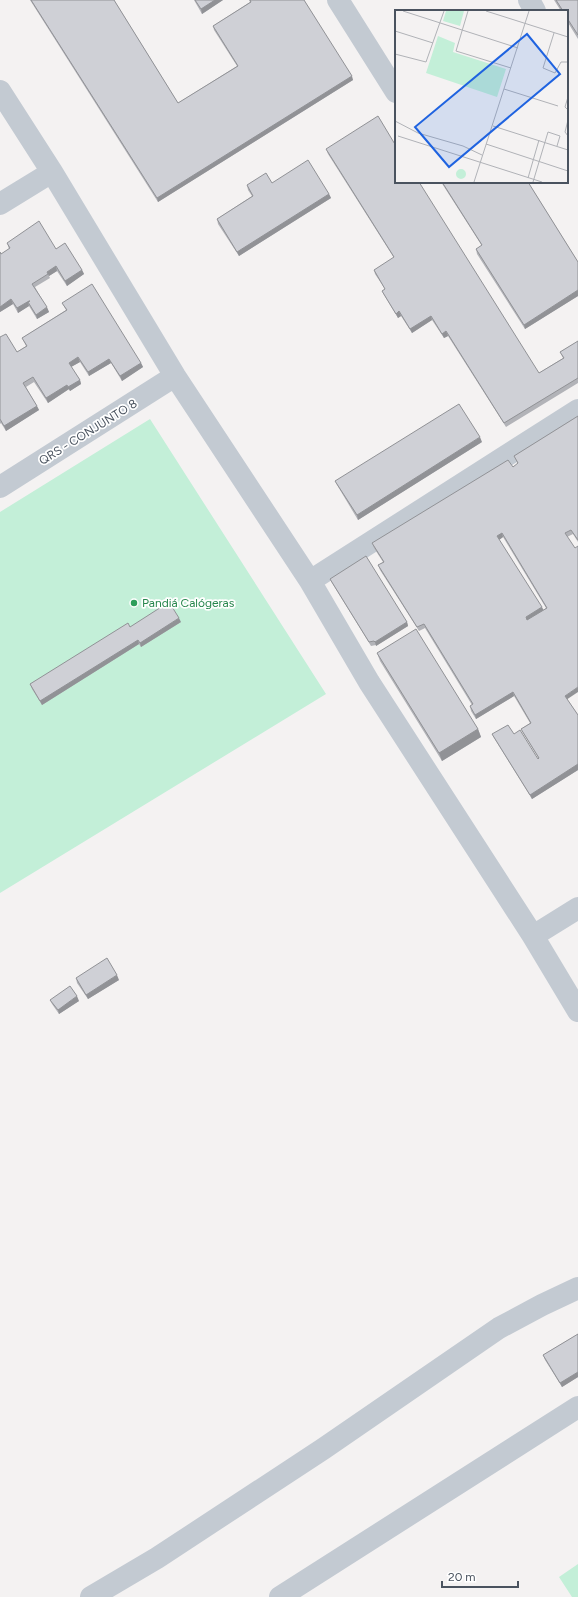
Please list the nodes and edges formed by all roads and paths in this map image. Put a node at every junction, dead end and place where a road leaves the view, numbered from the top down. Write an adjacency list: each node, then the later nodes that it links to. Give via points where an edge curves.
1 (338, 0): 4 (street)
2 (530, 0): 3 (street)
3 (535, 10)
4 (395, 90)
5 (0, 91): 6 (street)
6 (52, 172): 7 (street); 8 (street)
7 (0, 204)
8 (175, 376): 10 (street, QRS - CONJUNTO 8); 11 (street)
9 (578, 410): 11 (street)
10 (0, 487)
11 (310, 580): 13 (street, via 369,682)
12 (578, 908): 13 (street)
13 (533, 936): 14 (street)
14 (578, 1011)
15 (578, 1288): 17 (street, via 499,1328 317,1453 157,1558)
16 (578, 1407): 18 (street)
17 (91, 1597)
18 (280, 1597)

